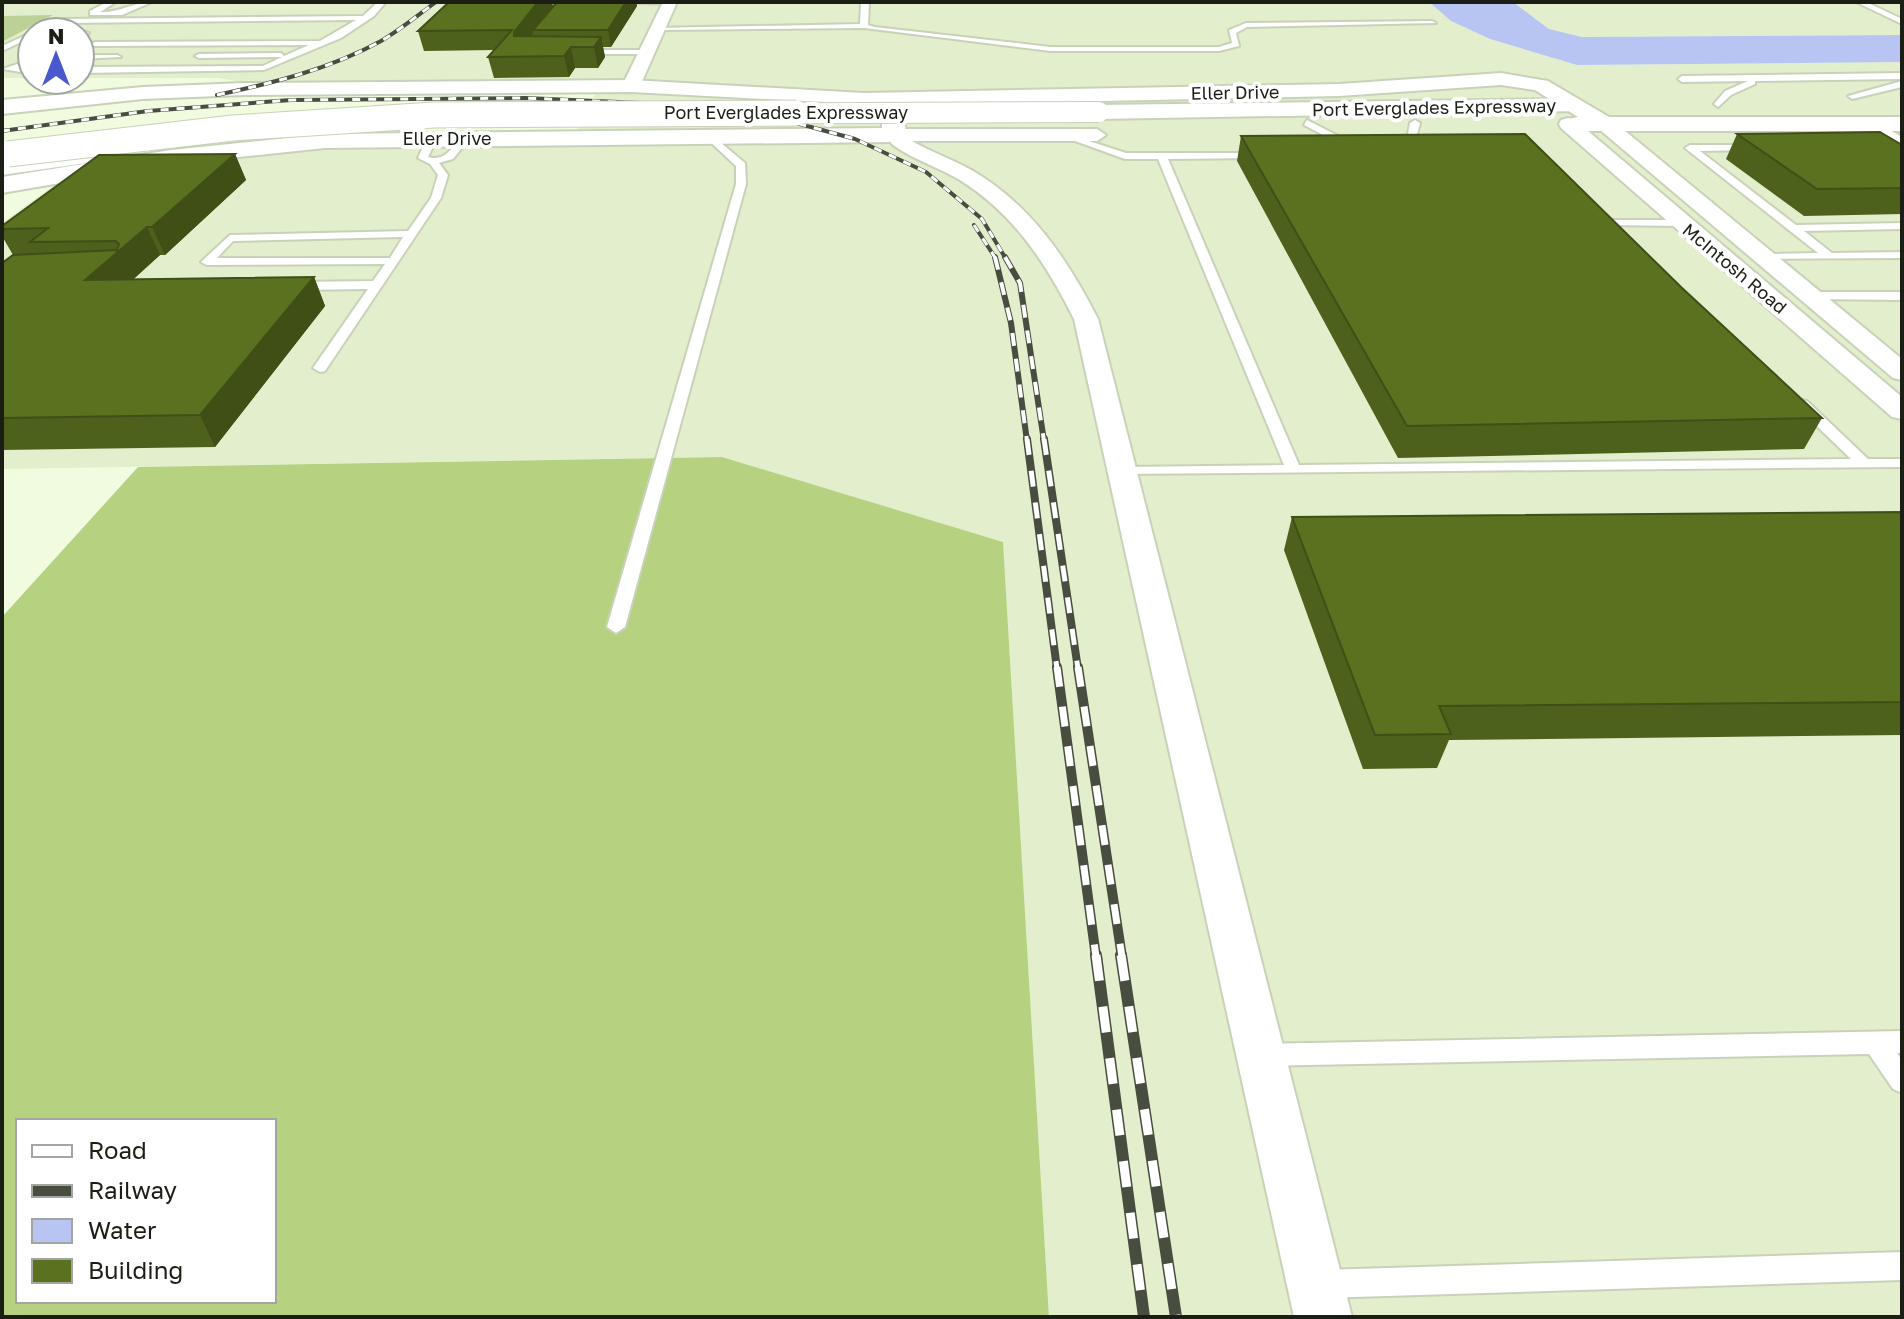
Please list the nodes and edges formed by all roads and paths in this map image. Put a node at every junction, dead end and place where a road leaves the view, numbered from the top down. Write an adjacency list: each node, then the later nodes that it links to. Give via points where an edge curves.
1 (112, 2): 8 (lane, via 93,13)
2 (148, 2): 8 (lane)
3 (382, 2): 9 (lane)
4 (596, 2): 5 (lane)
5 (670, 2): 16 (street)
6 (865, 2): 15 (lane)
7 (1860, 2): 12 (lane)
8 (106, 18): 10 (lane); 11 (lane); 14 (lane)
9 (364, 18): 10 (lane); 17 (lane)
10 (139, 20): 20 (lane)
11 (96, 21)
12 (1902, 22)
13 (1432, 23): 15 (lane, via 1246,25 1232,32 1236,44 1204,49 1050,49)
14 (96, 25)
15 (864, 26): 16 (lane)
16 (658, 28): 23 (street)
17 (347, 30): 18 (lane); 19 (lane)
18 (317, 31)
19 (327, 42): 21 (lane); 24 (lane)
20 (96, 44)
21 (96, 44)
22 (565, 52): 23 (lane)
23 (648, 52): 33 (street)
24 (298, 55): 25 (lane); 28 (lane, via 257,69)
25 (189, 56)
26 (96, 57): 27 (lane)
27 (127, 57)
28 (96, 70)
29 (1902, 76): 30 (lane)
30 (1766, 78): 31 (lane); 39 (lane, via 1734,89)
31 (1682, 79)
32 (1902, 84): 35 (lane)
33 (631, 86): 36 (main road, Eller Drive); 40 (main road, Eller Drive, via 187,91)
34 (1902, 95): 35 (main road)
35 (1852, 96): 37 (main road)
36 (892, 98): 41 (main road, Eller Drive, via 1328,91 1501,79 1541,85); 48 (main road)
37 (1821, 99)
38 (1783, 102): 39 (main road)
39 (1718, 104): 41 (main road)
40 (6, 110)
41 (1570, 115): 43 (main road, Port Everglades Expressway); 45 (main road, Port Everglades Expressway); 46 (main road); 69 (street, McIntosh Road)
42 (1902, 122): 47 (main road)
43 (1099, 123): 44 (main road, Port Everglades Expressway); 49 (street, Eller Drive); 60 (main road, Port Everglades Expressway, bridge, via 434,115 233,128); 63 (main road, Port Everglades Expressway, via 448,125 254,138)
44 (1307, 123): 45 (main road, Port Everglades Expressway); 53 (lane)
45 (1415, 123): 58 (lane)
46 (1606, 125): 47 (main road); 76 (street, McIntosh Road)
47 (1881, 134): 51 (lane); 51 (lane)
48 (894, 135): 49 (street, Eller Drive); 50 (main road, Eller Drive); 89 (street, via 1000,199 1054,260 1086,319)
49 (1067, 135): 62 (lane, via 1125,156)
50 (709, 136): 54 (main road, Eller Drive, via 465,138); 90 (lane, via 741,165 741,184)
51 (1902, 142)
52 (1763, 147): 71 (lane, via 1690,148)
53 (1356, 148)
54 (432, 150): 64 (main road, Eller Drive, via 265,146); 72 (lane, via 443,175 436,198)
55 (1336, 154): 56 (lane)
56 (1368, 154)
57 (1394, 154): 58 (lane)
58 (1407, 154): 59 (lane)
59 (1422, 154)
60 (2, 155)
61 (1273, 155): 62 (lane)
62 (1162, 156): 88 (lane)
63 (2, 169)
64 (91, 170): 65 (main road, Eller Drive); 66 (lane)
65 (2, 185)
66 (65, 189)
67 (1600, 213): 68 (lane)
68 (1610, 223): 69 (lane); 73 (lane)
69 (1681, 223): 85 (street, McIntosh Road)
70 (1902, 226): 71 (lane)
71 (1792, 228): 75 (lane)
72 (412, 234): 77 (lane); 77 (lane, via 230,238 207,262)
73 (1622, 234)
74 (1902, 255): 75 (lane)
75 (1829, 256): 76 (lane)
76 (1762, 257): 81 (street, McIntosh Road)
77 (393, 261): 78 (lane)
78 (377, 285): 79 (lane); 82 (lane)
79 (275, 287)
80 (1897, 295): 81 (lane)
81 (1809, 296): 83 (street, McIntosh Road)
82 (320, 368)
83 (1902, 372)
84 (1795, 398): 86 (lane)
85 (1902, 411)
86 (1864, 463): 87 (lane); 88 (lane)
87 (1902, 463)
88 (1293, 469): 89 (lane)
89 (1123, 471): 93 (street)
90 (616, 627)
91 (1875, 1042): 92 (lane); 93 (lane); 94 (lane)
92 (1902, 1042)
93 (1259, 1055): 96 (street)
94 (1902, 1081)
95 (1902, 1266): 96 (lane)
96 (1319, 1300)

